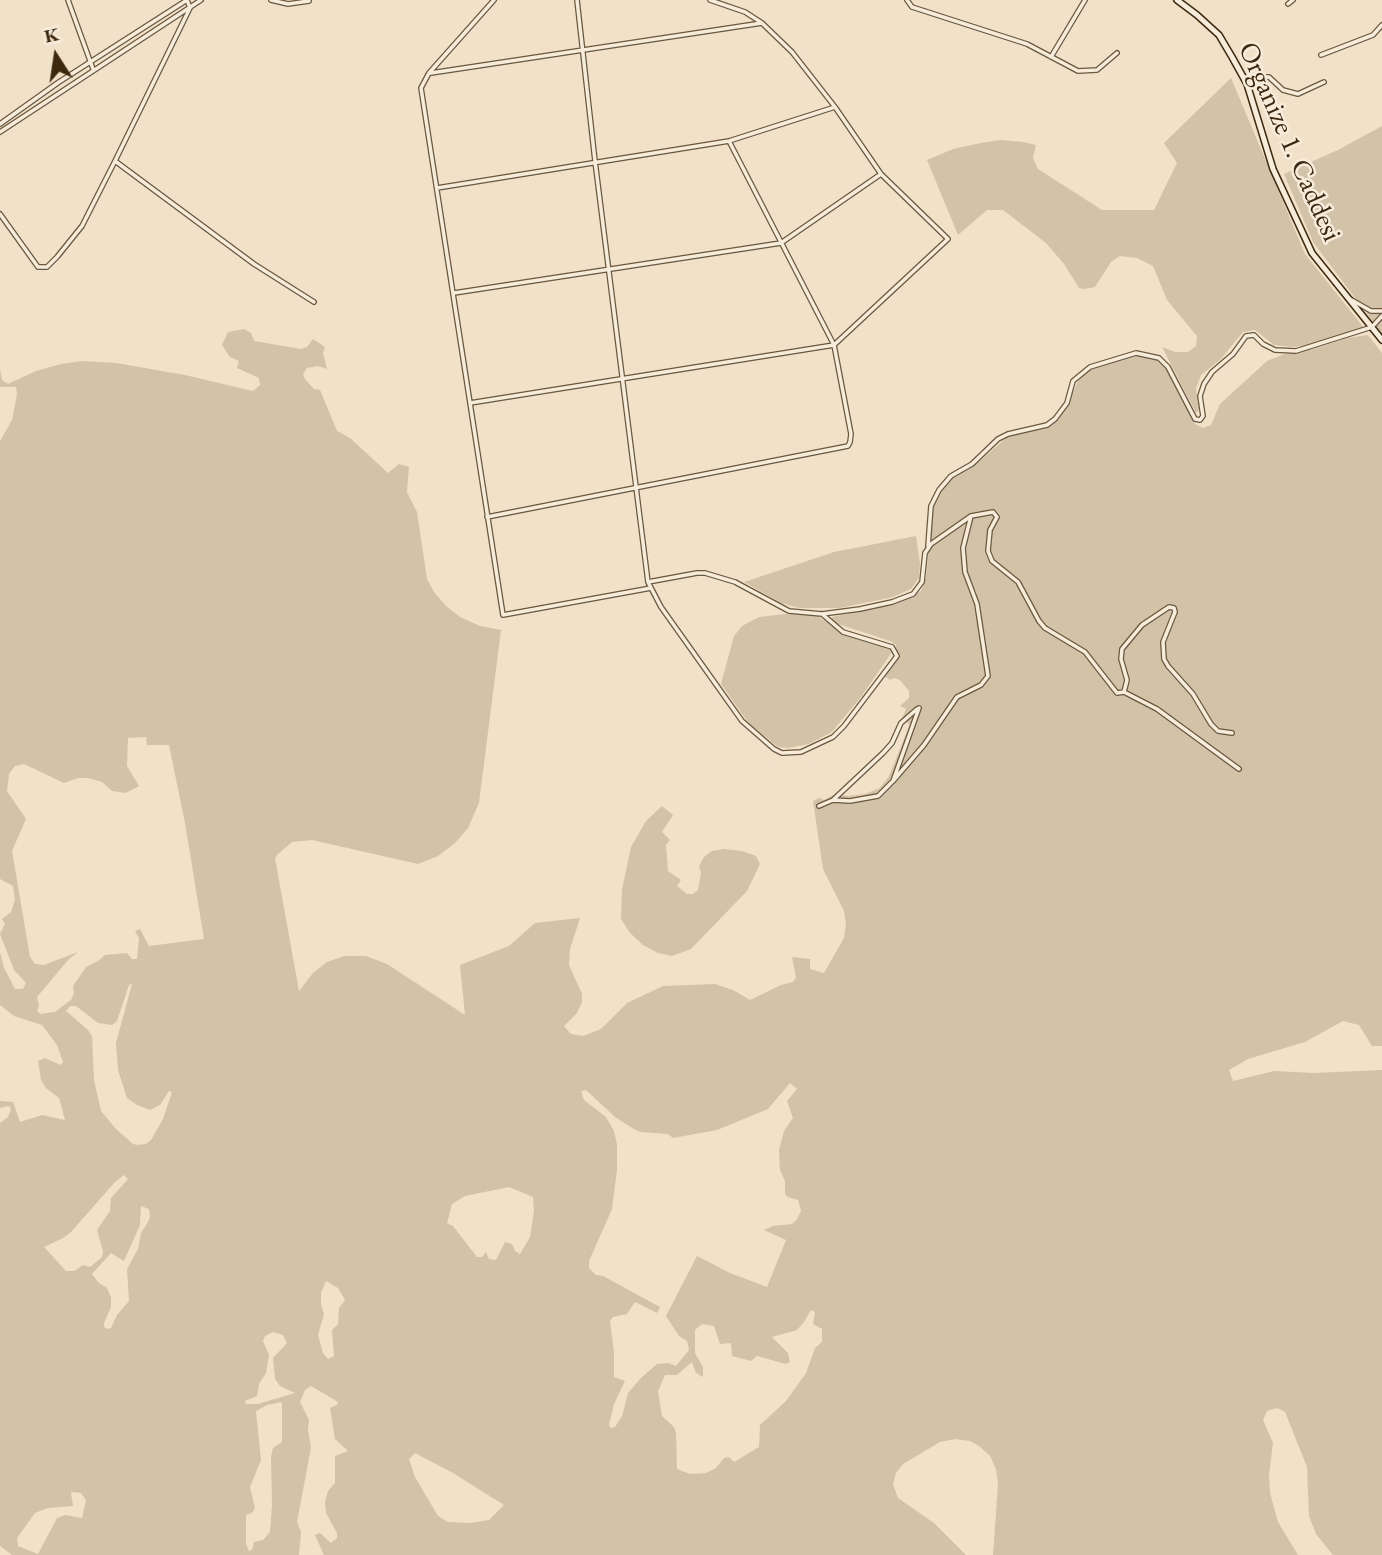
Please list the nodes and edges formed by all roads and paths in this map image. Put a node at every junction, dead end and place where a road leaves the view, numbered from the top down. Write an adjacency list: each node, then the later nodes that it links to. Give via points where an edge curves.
1 (68, 0): 21 (street)
2 (187, 0): 14 (street); 21 (street)
3 (201, 0): 14 (street)
4 (271, 0): 12 (street)
5 (494, 0): 23 (street)
6 (577, 0): 17 (street)
7 (710, 0): 15 (street)
8 (907, 0): 20 (street, via 912,7 1027,44)
9 (1085, 0): 20 (street)
10 (1177, 0): 25 (street, Organize 1. Caddesi, via 1219,35)
11 (1293, 0): 13 (street)
12 (309, 1)
13 (1288, 4)
14 (190, 8): 22 (street); 30 (street)
15 (762, 23): 17 (street); 26 (street, via 792,52)
16 (1382, 25): 19 (street, via 1373,35)
17 (583, 49): 23 (street); 31 (street)
18 (1117, 53): 20 (street, via 1104,66 1086,72)
19 (1321, 55)
20 (1051, 57)
21 (91, 63): 22 (street); 27 (street)
22 (93, 69): 28 (street)
23 (429, 73): 33 (street, via 421,88)
24 (1324, 82): 25 (street, via 1298,94 1283,90 1269,77)
25 (1247, 85): 38 (street, Organize 1. Caddesi, via 1273,169 1312,253)
26 (835, 107): 29 (street); 32 (street)
27 (0, 124)
28 (0, 132)
29 (729, 141): 31 (street); 35 (street)
30 (115, 161): 34 (street, via 82,226 47,267 37,265); 39 (street, via 254,264)
31 (595, 161): 33 (street); 36 (street)
32 (881, 174): 35 (street); 43 (street, via 948,239)
33 (437, 188): 37 (street)
34 (0, 215)
35 (781, 243): 36 (street); 43 (street)
36 (610, 270): 37 (street); 44 (street)
37 (454, 293): 45 (street)
38 (1349, 298): 40 (street); 41 (street, Organize 1. Caddesi)
39 (314, 302)
40 (1382, 314): 41 (street)
41 (1371, 327): 42 (street, Organize 1. Caddesi); 49 (street, via 1289,351 1271,348 1254,335 1246,336 1204,384 1200,420 1195,419 1167,364 1156,357 1136,353 1090,367 1074,379 1067,403 1055,419 998,439 972,464 951,476 931,506)
42 (1382, 340)
43 (834, 345): 44 (street); 46 (street, via 851,434 848,446)
44 (623, 378): 45 (street); 46 (street)
45 (470, 402): 48 (street)
46 (636, 487): 48 (street); 50 (street)
47 (971, 516): 49 (street); 53 (street, via 996,513 988,551 992,561 1018,582 1045,628 1085,652 1115,692); 56 (street, via 963,548 965,572 976,604 988,676 982,685 957,697)
48 (487, 517): 51 (street, via 503,615)
49 (928, 548): 52 (street, via 922,582 913,594)
50 (648, 582): 51 (street); 52 (street, via 705,573 735,582 789,611)
51 (651, 588): 52 (street, via 742,722 782,753 801,752 833,737 896,658 892,647 844,632)
52 (822, 614)
53 (1124, 692): 54 (street, via 1127,680 1122,649 1142,625 1171,607 1175,612 1163,642 1164,659 1218,731); 55 (street, via 1157,709)
54 (1232, 733)
55 (1239, 769)
56 (893, 781): 57 (street, via 878,796); 57 (street, via 919,708 901,723 883,753)
57 (833, 800): 58 (street)
58 (819, 806)

